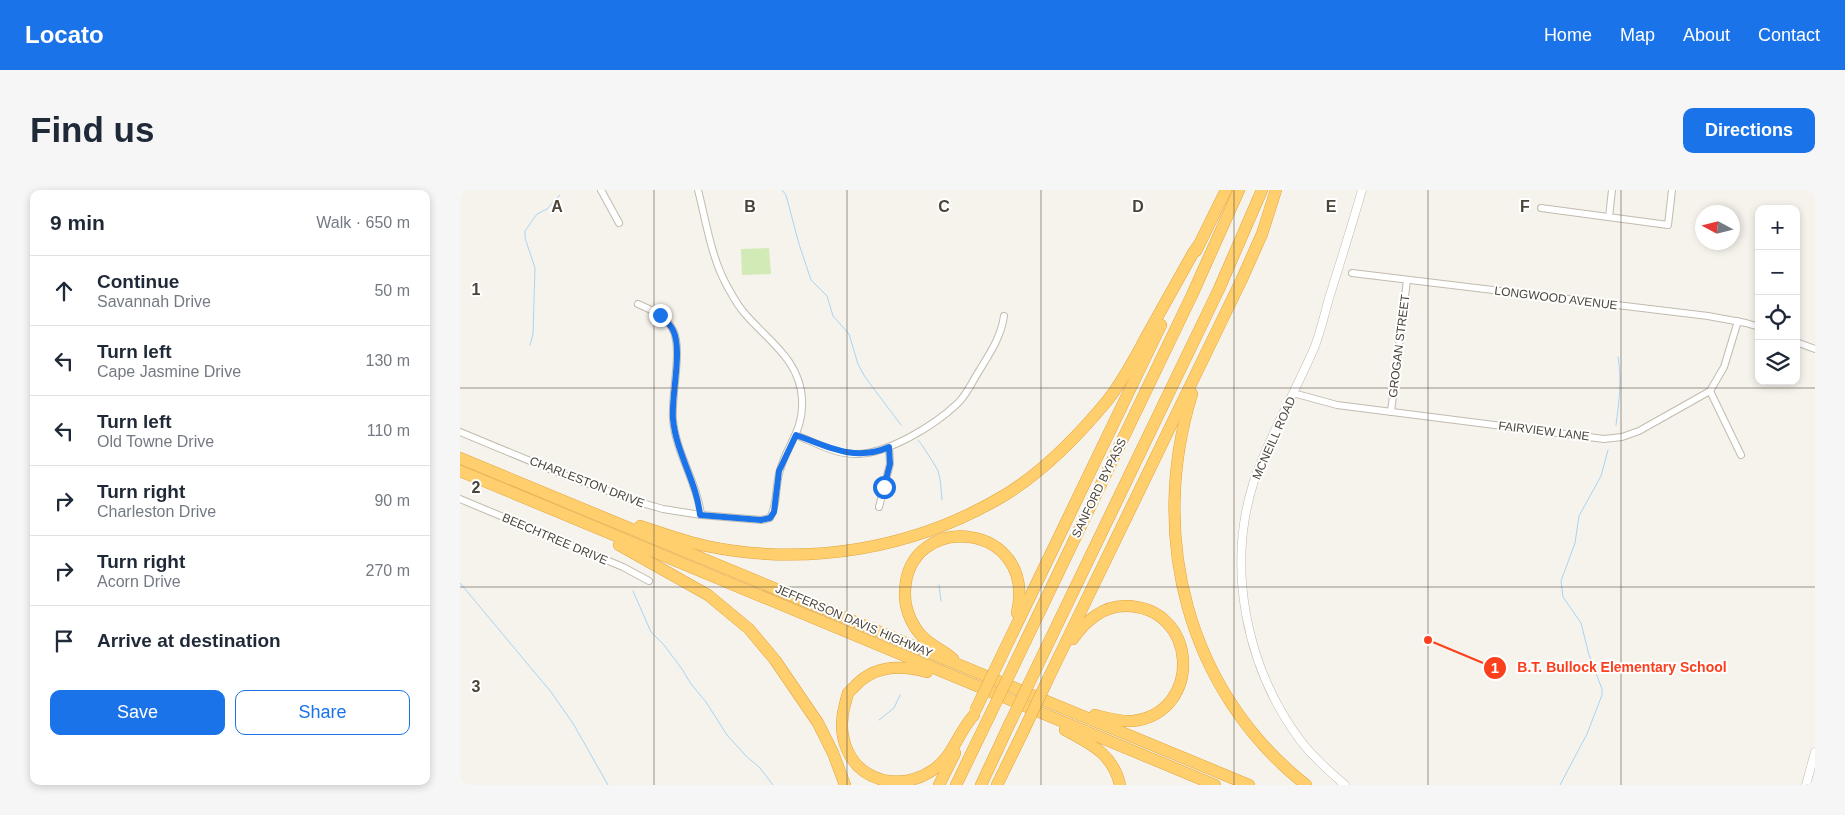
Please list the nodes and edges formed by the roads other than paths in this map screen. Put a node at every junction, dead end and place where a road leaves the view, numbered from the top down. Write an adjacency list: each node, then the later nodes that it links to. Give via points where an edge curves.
1 (601, 190): 12 (street)
2 (698, 190): 27 (street, via 717,263 726,284 746,315 793,366 802,398 802,419)
3 (1226, 190): 13 (highway)
4 (1239, 190): 50 (highway, SANFORD BYPASS, bridge, via 1192,295)
5 (1262, 190): 51 (highway, SANFORD BYPASS, bridge, via 1215,298)
6 (1276, 190): 19 (highway, via 1262,234)
7 (1362, 190): 24 (street, MCNEILL ROAD, via 1316,344)
8 (1612, 190): 11 (street)
9 (1672, 190): 11 (street, via 1668,225)
10 (1541, 208): 11 (street)
11 (1609, 217)
12 (619, 224)
13 (1198, 246): 35 (highway, via 1109,399 1068,445 1006,494 939,528 887,544 834,553 776,555 705,546 627,521); 38 (highway)
14 (1352, 273): 15 (street, LONGWOOD AVENUE)
15 (1406, 280): 18 (street, LONGWOOD AVENUE); 25 (street, GROGAN STREET)
16 (638, 304): 34 (street, via 660,315 674,332 674,429 699,499)
17 (1004, 316): 28 (street, via 989,357 959,402 936,421)
18 (1738, 321): 20 (street, LONGWOOD AVENUE); 23 (street, FAIRVIEW LANE, via 1724,368)
19 (1222, 322): 41 (highway); 57 (highway, via 1193,393 1179,446 1174,505 1178,564 1195,629 1222,688 1254,734)
20 (1755, 326)
21 (1800, 343): 22 (street)
22 (1815, 349)
23 (1710, 390): 25 (street, FAIRVIEW LANE, via 1639,431 1604,439); 29 (street)
24 (1293, 393): 25 (street, FAIRVIEW LANE, via 1316,401); 58 (street, MCNEILL ROAD, via 1267,448 1248,506 1242,556 1245,606 1255,651 1282,713 1306,746)
25 (1391, 412)
26 (460, 432): 34 (street, CHARLESTON DRIVE, via 635,501)
27 (796, 435): 28 (street, via 845,453 868,453); 34 (street, CHARLESTON DRIVE, via 779,471 774,512 770,518)
28 (889, 447): 33 (street, via 890,464)
29 (1741, 455)
30 (460, 458): 35 (highway, JEFFERSON DAVIS HIGHWAY)
31 (460, 472): 36 (highway, JEFFERSON DAVIS HIGHWAY)
32 (460, 499): 37 (street, BEECHTREE DRIVE, via 584,550)
33 (879, 507)
34 (700, 515)
35 (609, 520): 39 (highway, JEFFERSON DAVIS HIGHWAY)
36 (600, 530): 40 (highway, JEFFERSON DAVIS HIGHWAY); 48 (highway, via 618,544 708,595 749,629 775,660 818,723)
37 (649, 581)
38 (1001, 657): 39 (highway, via 1017,612 1020,594 1016,571 1004,554 990,543 973,537 953,537 933,544 916,558 908,575 905,594 907,609 920,635); 43 (highway, bridge)
39 (959, 664): 42 (highway, JEFFERSON DAVIS HIGHWAY)
40 (951, 676): 43 (highway, via 891,668 863,678 849,693 843,712 841,730 853,761 868,774 890,782 916,779 936,768 947,756); 44 (highway, JEFFERSON DAVIS HIGHWAY)
41 (1050, 676): 42 (highway, via 1078,631 1090,618 1105,610 1120,606 1149,610 1170,626 1179,640 1184,654 1184,670 1168,704 1156,714 1131,721); 45 (highway, bridge)
42 (1064, 709): 56 (highway, JEFFERSON DAVIS HIGHWAY)
43 (974, 713): 49 (highway)
44 (1046, 715): 54 (highway, via 1108,758); 55 (highway, JEFFERSON DAVIS HIGHWAY)
45 (1024, 730): 52 (highway); 53 (highway)
46 (1815, 752): 47 (street)
47 (1809, 784)
48 (845, 785)
49 (939, 785)
50 (956, 785)
51 (981, 785)
52 (997, 785)
53 (1004, 785)
54 (1120, 785)
55 (1215, 785)
56 (1248, 785)
57 (1306, 785)
58 (1346, 785)

